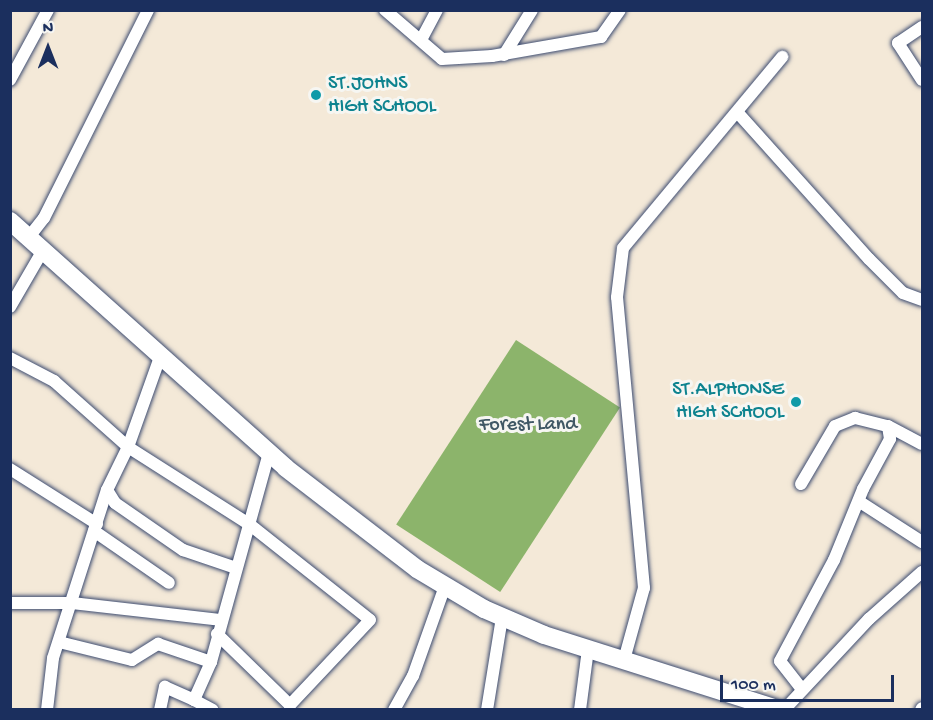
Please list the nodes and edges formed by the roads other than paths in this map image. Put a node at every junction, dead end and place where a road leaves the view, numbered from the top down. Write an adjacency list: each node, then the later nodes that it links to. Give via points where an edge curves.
1 (48, 10): 11 (street)
2 (148, 10): 15 (street, via 44,218)
3 (385, 10): 8 (street)
4 (437, 10): 8 (street)
5 (532, 10): 9 (street)
6 (620, 10): 9 (street, via 601,37)
7 (922, 27): 12 (street, via 898,43)
8 (421, 40): 9 (street, via 442,59)
9 (504, 55)
10 (782, 57): 13 (street)
11 (10, 80)
12 (922, 80)
13 (738, 113): 17 (street, via 868,259 903,293); 43 (street, via 623,248 617,297 644,588)
14 (10, 221): 15 (street)
15 (29, 237): 16 (street)
16 (43, 250): 18 (street); 19 (street)
17 (922, 300)
18 (10, 307)
19 (160, 357): 23 (street); 24 (street)
20 (10, 358): 23 (street, via 54,381)
21 (888, 426): 22 (street); 26 (street, via 855,418 835,426); 28 (street, via 890,439)
22 (922, 444)
23 (128, 447): 27 (street); 29 (street)
24 (269, 453): 29 (street); 35 (street, via 417,569)
25 (10, 469): 30 (street)
26 (801, 484)
27 (107, 490): 30 (street); 32 (street, via 115,503 183,550)
28 (860, 502): 31 (street); 45 (street, via 780,661)
29 (249, 524): 32 (street); 40 (street, via 370,620 290,705)
30 (95, 528): 34 (street); 37 (street)
31 (922, 542)
32 (236, 568): 39 (street)
33 (922, 572): 45 (street)
34 (169, 583)
35 (445, 586): 38 (street); 50 (street, via 413,676)
36 (10, 603): 37 (street)
37 (72, 603): 39 (street); 41 (street)
38 (502, 617): 42 (street); 51 (street)
39 (222, 620): 40 (street)
40 (217, 634): 44 (street)
41 (59, 642): 44 (street, via 132,660 158,644); 47 (street)
42 (588, 649): 43 (street); 52 (street)
43 (624, 660): 53 (street)
44 (211, 662): 46 (street)
45 (801, 688): 53 (street)
46 (194, 700): 48 (street, via 165,687); 49 (street)
47 (47, 710)
48 (160, 710)
49 (213, 710)
50 (394, 710)
51 (487, 710)
52 (580, 710)
53 (783, 710)

